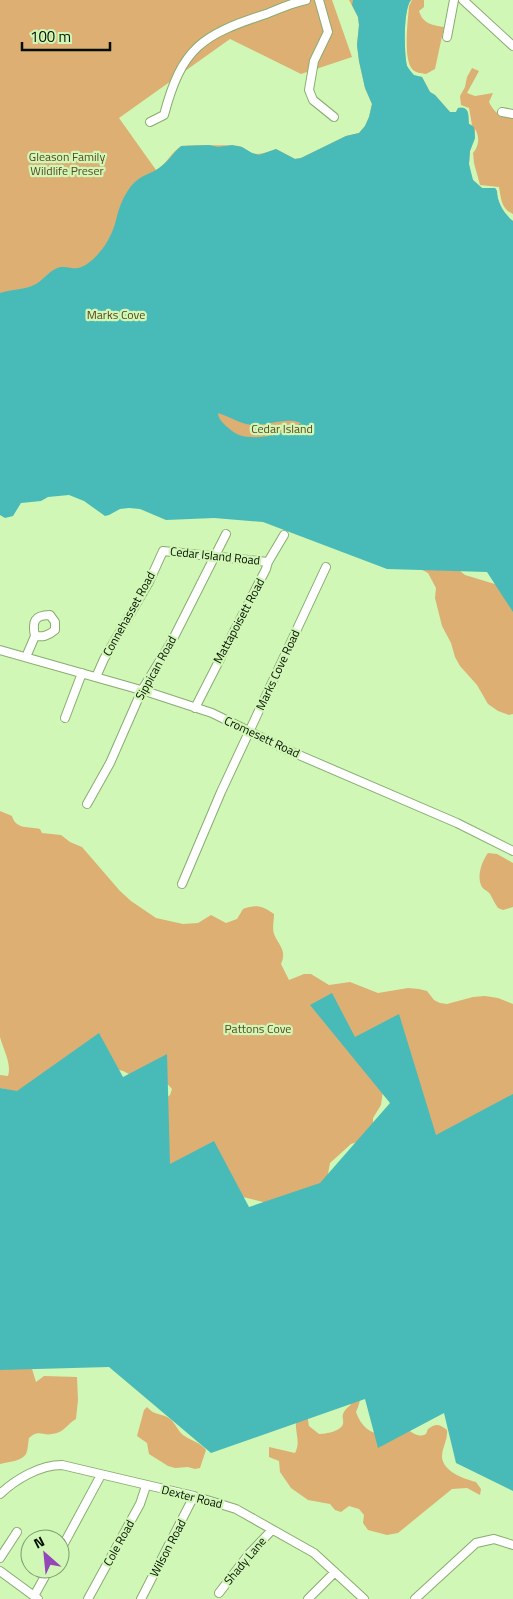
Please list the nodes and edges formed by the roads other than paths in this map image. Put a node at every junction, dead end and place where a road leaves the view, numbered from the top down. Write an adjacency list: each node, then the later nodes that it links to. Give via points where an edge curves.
1 (306, 0): 10 (street, via 248,19 201,43 178,72 164,115)
2 (319, 0): 9 (street, via 328,32 314,61 309,90 317,104)
3 (454, 0): 5 (street)
4 (463, 0): 6 (street)
5 (447, 37)
6 (513, 46)
7 (502, 112): 8 (street)
8 (513, 114)
9 (334, 117)
10 (150, 122)
11 (226, 534): 14 (street, Sippican Road)
12 (284, 535): 15 (street, Mattapoisett Road)
13 (163, 551): 14 (street, Cedar Island Road); 21 (street, Connehasset Road)
14 (216, 556): 15 (street, Cedar Island Road); 22 (street, Sippican Road)
15 (268, 562): 23 (street, Mattapoisett Road)
16 (326, 567): 25 (street, Marks Cove Road)
17 (35, 636): 19 (street)
18 (0, 650): 19 (street, Cromesett Road)
19 (26, 657): 20 (street, Cromesett Road)
20 (82, 673): 21 (street, Cromesett Road); 24 (street)
21 (96, 677): 22 (street, Cromesett Road)
22 (142, 690): 23 (street, Cromesett Road); 26 (street, Sippican Road, via 110,763)
23 (194, 708): 25 (street, Cromesett Road)
24 (65, 718)
25 (250, 732): 27 (street, Cromesett Road); 28 (street, Marks Cove Road)
26 (87, 804)
27 (512, 848)
28 (182, 884)
29 (101, 1474): 30 (street, Dexter Road); 31 (street, Dexter Road, via 62,1465 50,1466 28,1475); 35 (street)
30 (146, 1486): 32 (street, Dexter Road); 43 (street, Cole Road, via 132,1519)
31 (0, 1494)
32 (194, 1496): 33 (street, Dexter Road, via 236,1509); 44 (street, Wilson Road)
33 (272, 1530): 39 (street, Dexter Road, via 314,1553); 41 (street, Shady Lane)
34 (17, 1532): 37 (street)
35 (70, 1532)
36 (513, 1544): 47 (street, via 494,1539 476,1543)
37 (0, 1558)
38 (0, 1571): 42 (street)
39 (335, 1572): 45 (street); 46 (street, Dexter Road)
40 (45, 1579): 42 (street)
41 (219, 1592)
42 (36, 1597)
43 (88, 1599)
44 (141, 1599)
45 (308, 1599)
46 (364, 1599)
47 (415, 1599)

